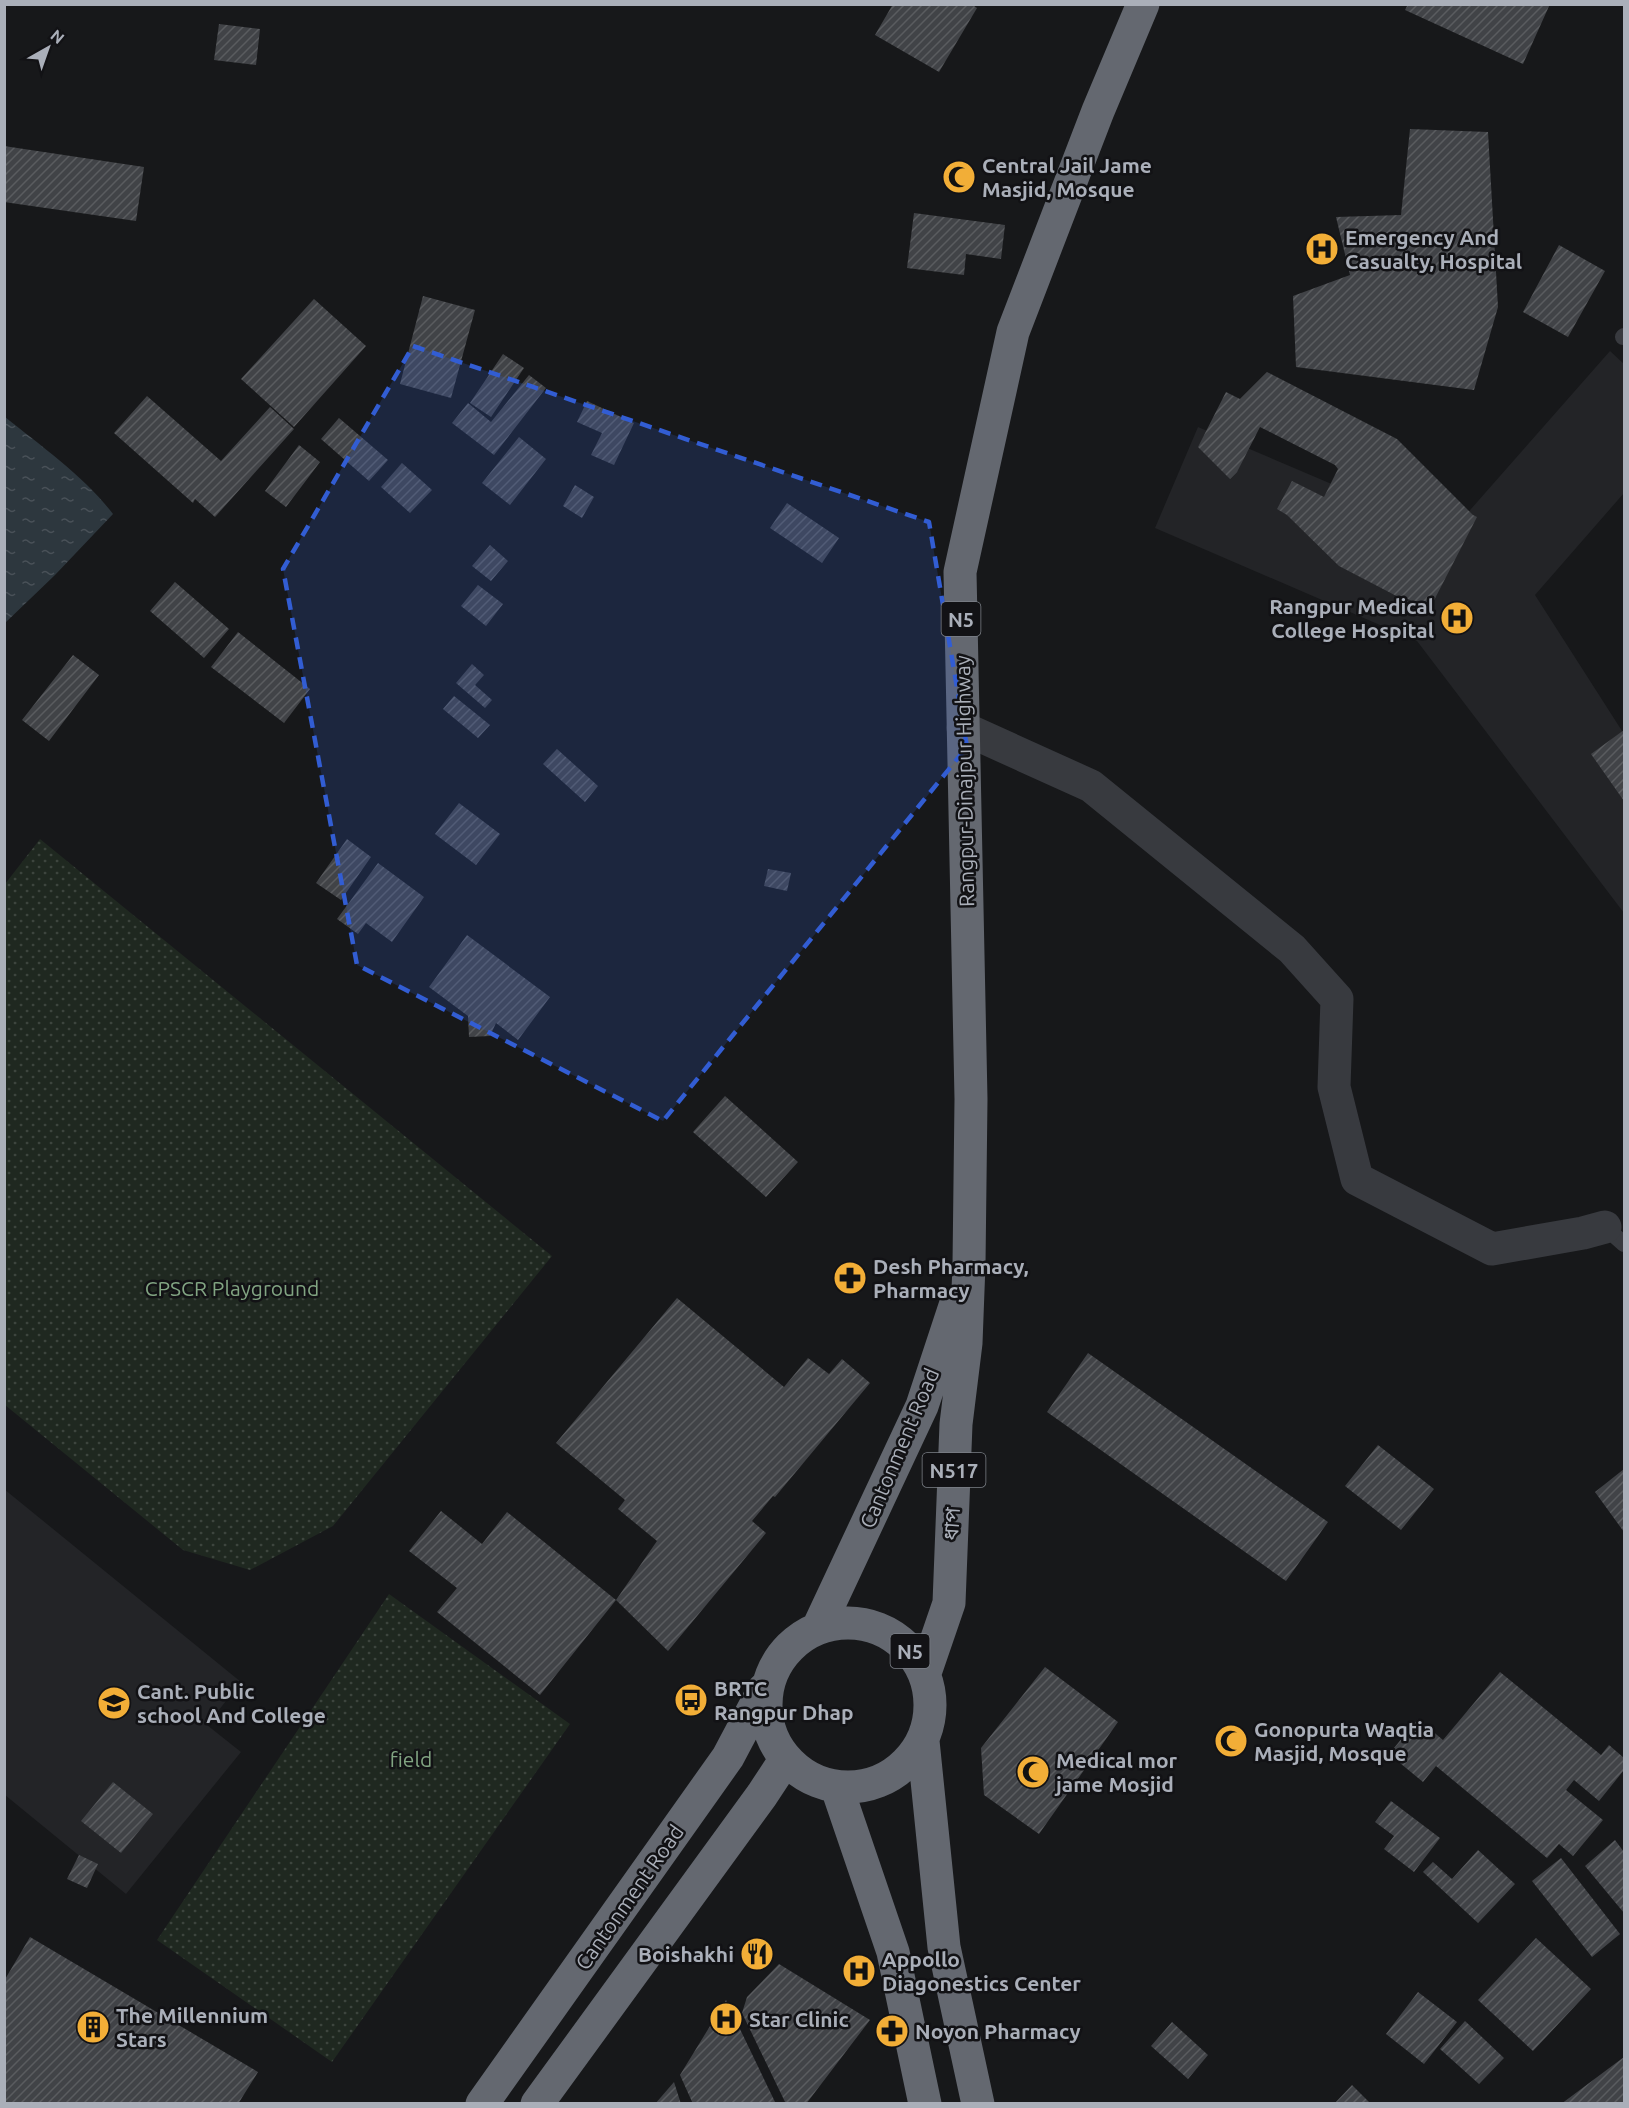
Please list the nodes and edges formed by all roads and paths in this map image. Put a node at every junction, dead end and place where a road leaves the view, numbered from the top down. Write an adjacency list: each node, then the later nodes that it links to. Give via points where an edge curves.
1 (1143, 4): 2 (highway, Rangpur-Dinajpur Highway / N5, via 1013,332 960,572)
2 (963, 728): 3 (street, via 1091,786 1292,950 1336,999 1334,1087 1357,1179 1492,1249 1583,1233); 4 (highway, Rangpur-Dinajpur Highway / N5)
3 (1615, 1236)
4 (969, 1264): 5 (highway, Cantonment Road / N5, via 922,1406); 6 (highway, ধাপ / N517, via 966,1343 956,1424 949,1603)
5 (818, 1628): 6 (highway, N5, via 842,1621 876,1626 905,1645); 7 (highway, N5, via 808,1631 782,1653)
6 (925, 1673): 8 (highway, N5, via 932,1708)
7 (766, 1685): 9 (highway, N5, via 766,1719); 11 (highway, Cantonment Road / N5, via 728,1757)
8 (923, 1741): 10 (highway, N5, via 902,1769 882,1780); 14 (highway, via 944,1947)
9 (785, 1760): 10 (highway, N5, via 804,1776); 12 (highway)
10 (837, 1788): 13 (highway, via 893,1952)
11 (482, 2103)
12 (537, 2103)
13 (925, 2103)
14 (978, 2103)

